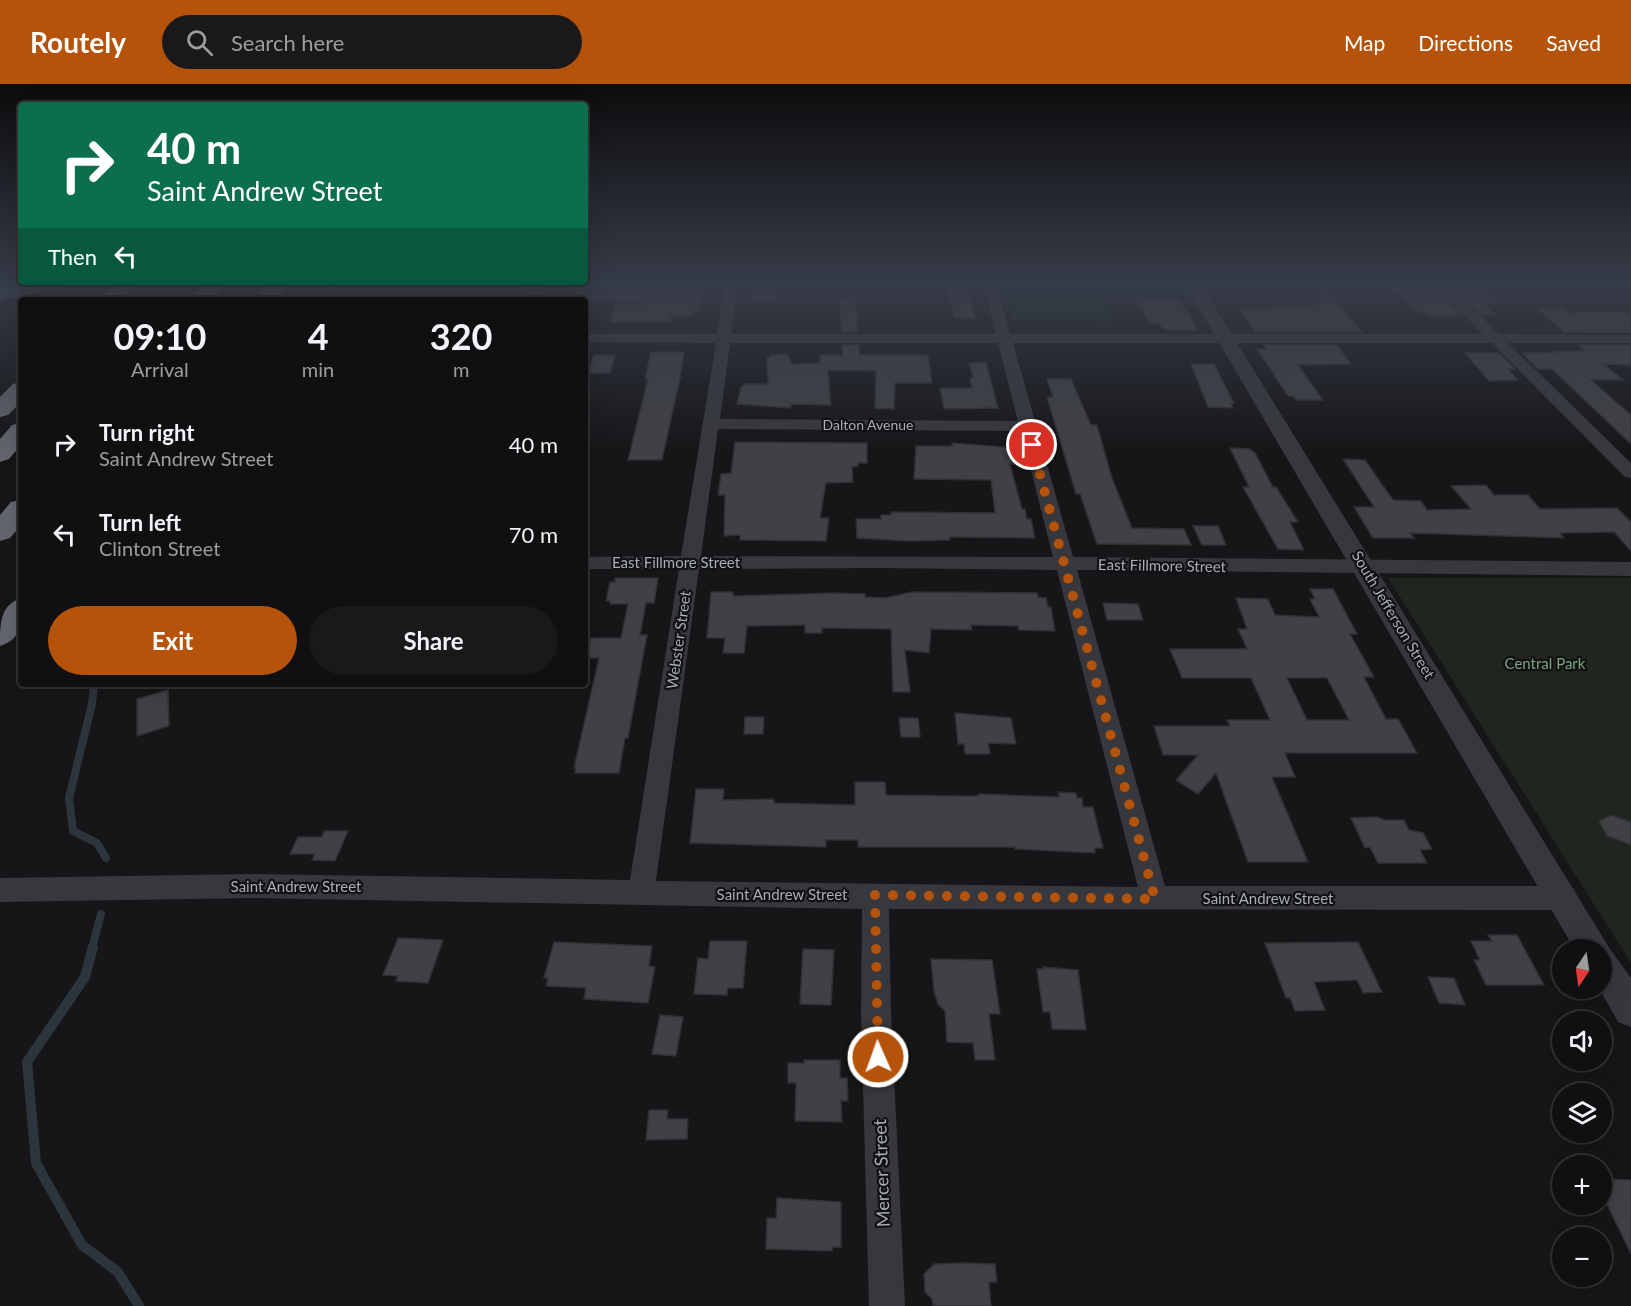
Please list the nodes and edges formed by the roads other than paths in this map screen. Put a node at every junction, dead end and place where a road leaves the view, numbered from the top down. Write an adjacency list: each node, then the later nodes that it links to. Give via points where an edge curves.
1 (588, 338): 4 (street)
2 (1226, 339): 5 (street); 6 (street); 19 (street, South Jefferson Street)
3 (1631, 339): 6 (street)
4 (724, 340): 5 (street); 9 (street, Webster Street)
5 (1004, 340): 10 (street)
6 (1497, 340): 13 (street)
7 (18, 392): 8 (highway)
8 (0, 410)
9 (710, 424): 10 (street, Dalton Avenue); 17 (street, Webster Street)
10 (1027, 426): 18 (street)
11 (18, 433): 12 (highway)
12 (0, 454)
13 (1631, 473)
14 (18, 511): 15 (highway)
15 (0, 532)
16 (588, 563): 17 (street, East Fillmore Street)
17 (691, 563): 18 (street, East Fillmore Street); 24 (street, Webster Street)
18 (1065, 565): 19 (street, East Fillmore Street); 27 (street)
19 (1364, 567): 20 (street, East Fillmore Street); 26 (street, South Jefferson Street)
20 (1631, 568)
21 (18, 612): 22 (highway)
22 (0, 635)
23 (0, 890): 24 (street, Saint Andrew Street, via 252,886)
24 (641, 893): 25 (street, Saint Andrew Street)
25 (875, 895): 27 (street, Saint Andrew Street); 31 (street, Mercer Street)
26 (1564, 898): 27 (street, Saint Andrew Street); 28 (street, South Jefferson Street)
27 (1155, 899)
28 (1588, 939)
29 (1612, 979): 30 (street)
30 (1631, 1010)
31 (887, 1306)

